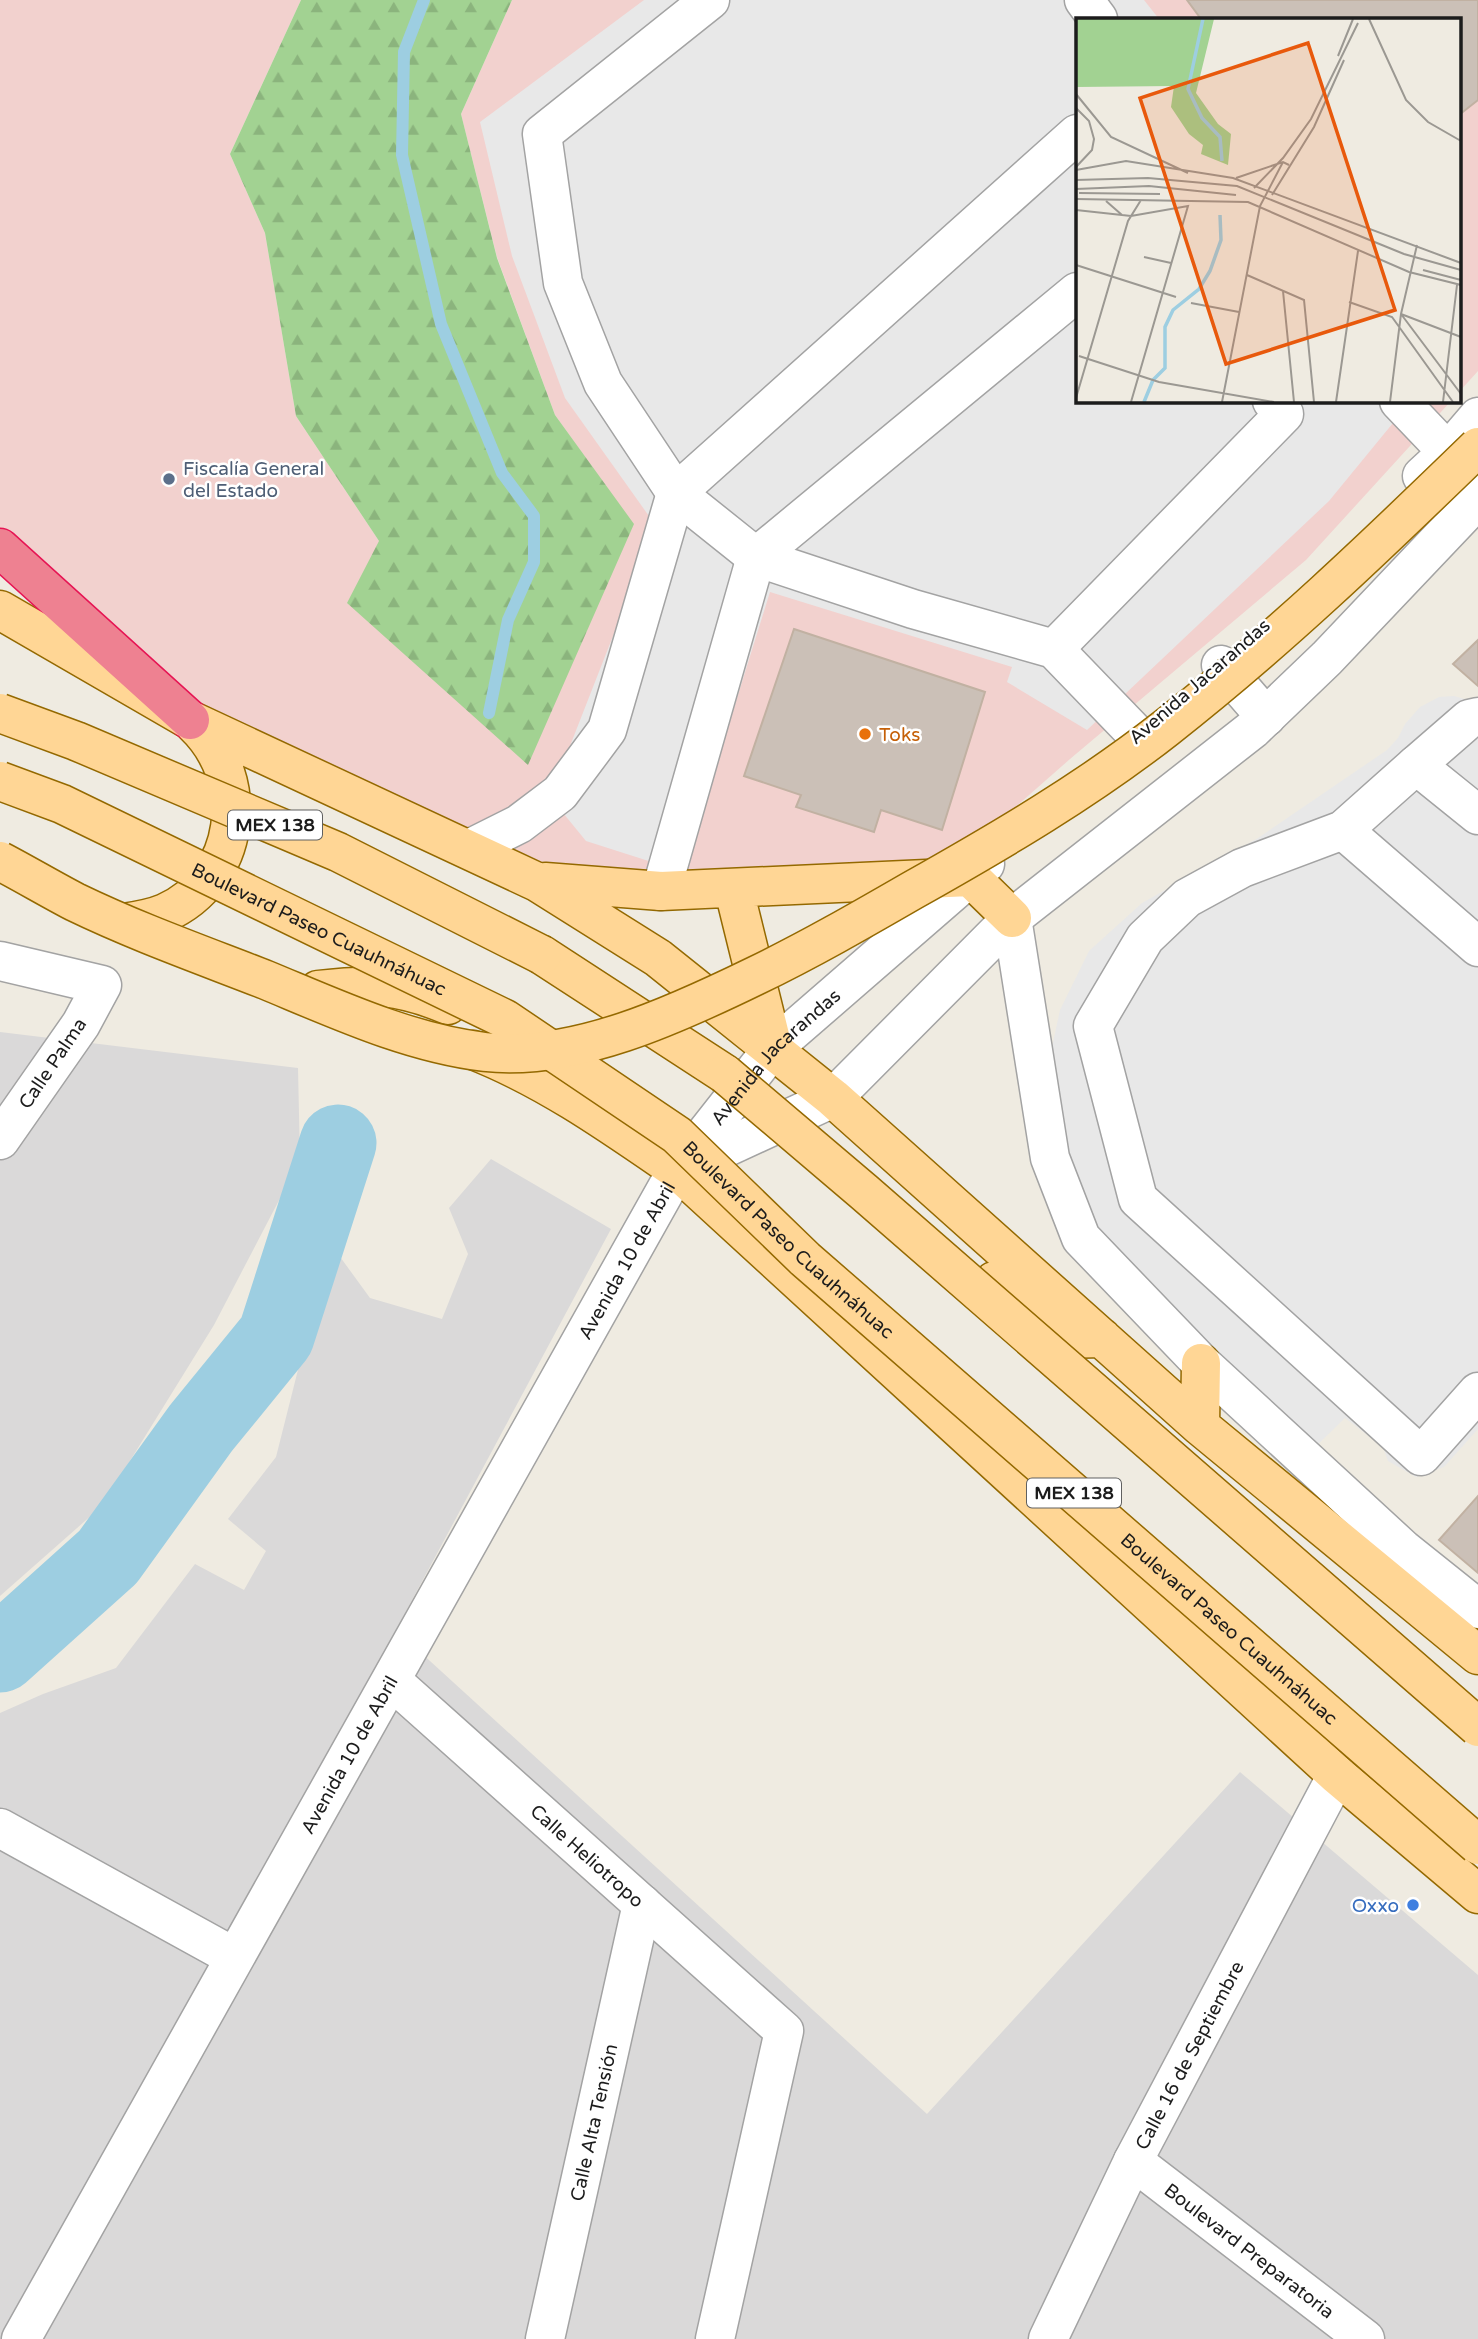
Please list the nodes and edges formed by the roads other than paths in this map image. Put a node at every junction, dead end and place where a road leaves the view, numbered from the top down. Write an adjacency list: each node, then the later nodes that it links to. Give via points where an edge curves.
1 (710, 0): 11 (street, via 542,134 563,283 603,383)
2 (1084, 0): 3 (street)
3 (1097, 18)
4 (1076, 135): 11 (street)
5 (1076, 293): 14 (street)
6 (1273, 402): 16 (street, via 1284,414)
7 (1400, 402): 9 (street)
8 (1478, 417): 9 (street, Avenida Jacarandas)
9 (1463, 449): 10 (street); 17 (street, Avenida Jacarandas); 28 (main road, bridge, via 1303,614 1165,729 1091,783 798,955 699,1003 608,1036 528,1053 487,1052 410,1035 148,934)
10 (1478, 483)
11 (676, 493): 14 (street); 27 (street, via 607,730 560,793 519,824)
12 (1478, 499): 19 (street, Avenida Jacarandas)
13 (0, 548): 21 (highway)
14 (756, 557): 16 (street); 33 (street)
15 (0, 610): 21 (main road, MEX 138)
16 (1054, 649): 22 (street)
17 (1222, 665): 19 (street); 22 (street, Avenida Jacarandas)
18 (0, 713): 51 (main road, MEX 138, bridge, via 350,858 542,955 725,1074)
19 (1266, 717): 34 (street, Avenida Jacarandas)
20 (1478, 717): 23 (street, via 1469,719)
21 (190, 720): 27 (main road, MEX 138); 35 (main road, via 220,755 228,778 231,824 225,848 202,886 185,901 166,913)
22 (1137, 735): 29 (street, Avenida Jacarandas)
23 (1416, 765): 25 (street); 26 (street)
24 (0, 781): 54 (main road, Boulevard Paseo Cuauhnáhuac / MEX 138, bridge, via 62,804 505,1019 677,1135 805,1259)
25 (1478, 815)
26 (1343, 830): 36 (street); 46 (street, via 1241,868 1187,898 1145,938 1093,1026 1138,1199 1421,1456)
27 (469, 849): 31 (main road, MEX 138)
28 (0, 861)
29 (970, 877): 32 (main road); 34 (main road); 39 (street, Avenida Jacarandas)
30 (0, 878): 35 (main road, Boulevard Paseo Cuauhnáhuac / MEX 138)
31 (537, 882): 33 (main road); 39 (main road, MEX 138, via 658,958)
32 (734, 890): 33 (main road); 39 (main road)
33 (661, 891)
34 (1012, 918): 40 (street, Avenida Jacarandas); 45 (street, via 1050,1158 1081,1238)
35 (123, 923): 38 (main road, Boulevard Paseo Cuauhnáhuac / MEX 138)
36 (1478, 947)
37 (0, 961): 42 (street, Calle Palma, via 102,985)
38 (332, 996): 43 (main road, Boulevard Paseo Cuauhnáhuac / MEX 138, via 493,1058 591,1111); 43 (main road, via 361,985 386,986 420,993 512,1033)
39 (763, 1062): 40 (main road, MEX 138); 41 (main road); 43 (street, Avenida Jacarandas)
40 (833, 1098): 41 (street, Avenida Jacarandas); 44 (main road, MEX 138)
41 (797, 1114): 43 (street, Avenida Jacarandas); 44 (main road, via 1062,1339)
42 (0, 1140)
43 (696, 1156): 50 (street, Avenida 10 de Abril); 52 (main road, Boulevard Paseo Cuauhnáhuac / MEX 138)
44 (1102, 1338): 47 (main road, MEX 138)
45 (1201, 1363): 47 (main road); 48 (street, via 1403,1549)
46 (1478, 1392)
47 (1200, 1426): 49 (main road, MEX 138)
48 (1478, 1609)
49 (1478, 1655)
50 (392, 1681): 56 (street, Calle Heliotropo); 57 (street, Avenida 10 de Abril)
51 (1478, 1727)
52 (1337, 1775): 55 (main road, Boulevard Paseo Cuauhnáhuac / MEX 138); 58 (street, Calle 16 de Septiembre)
53 (0, 1828): 57 (street)
54 (1478, 1845)
55 (1478, 1894)
56 (642, 1904): 60 (street, Calle Alta Tensión); 61 (street, Calle Heliotropo, via 784,2031)
57 (234, 1956): 59 (street, Avenida 10 de Abril)
58 (1133, 2161): 62 (street, Calle 16 de Septiembre); 63 (street, Boulevard Preparatoria)
59 (22, 2339)
60 (545, 2339)
61 (715, 2339)
62 (1048, 2339)
63 (1366, 2339)

